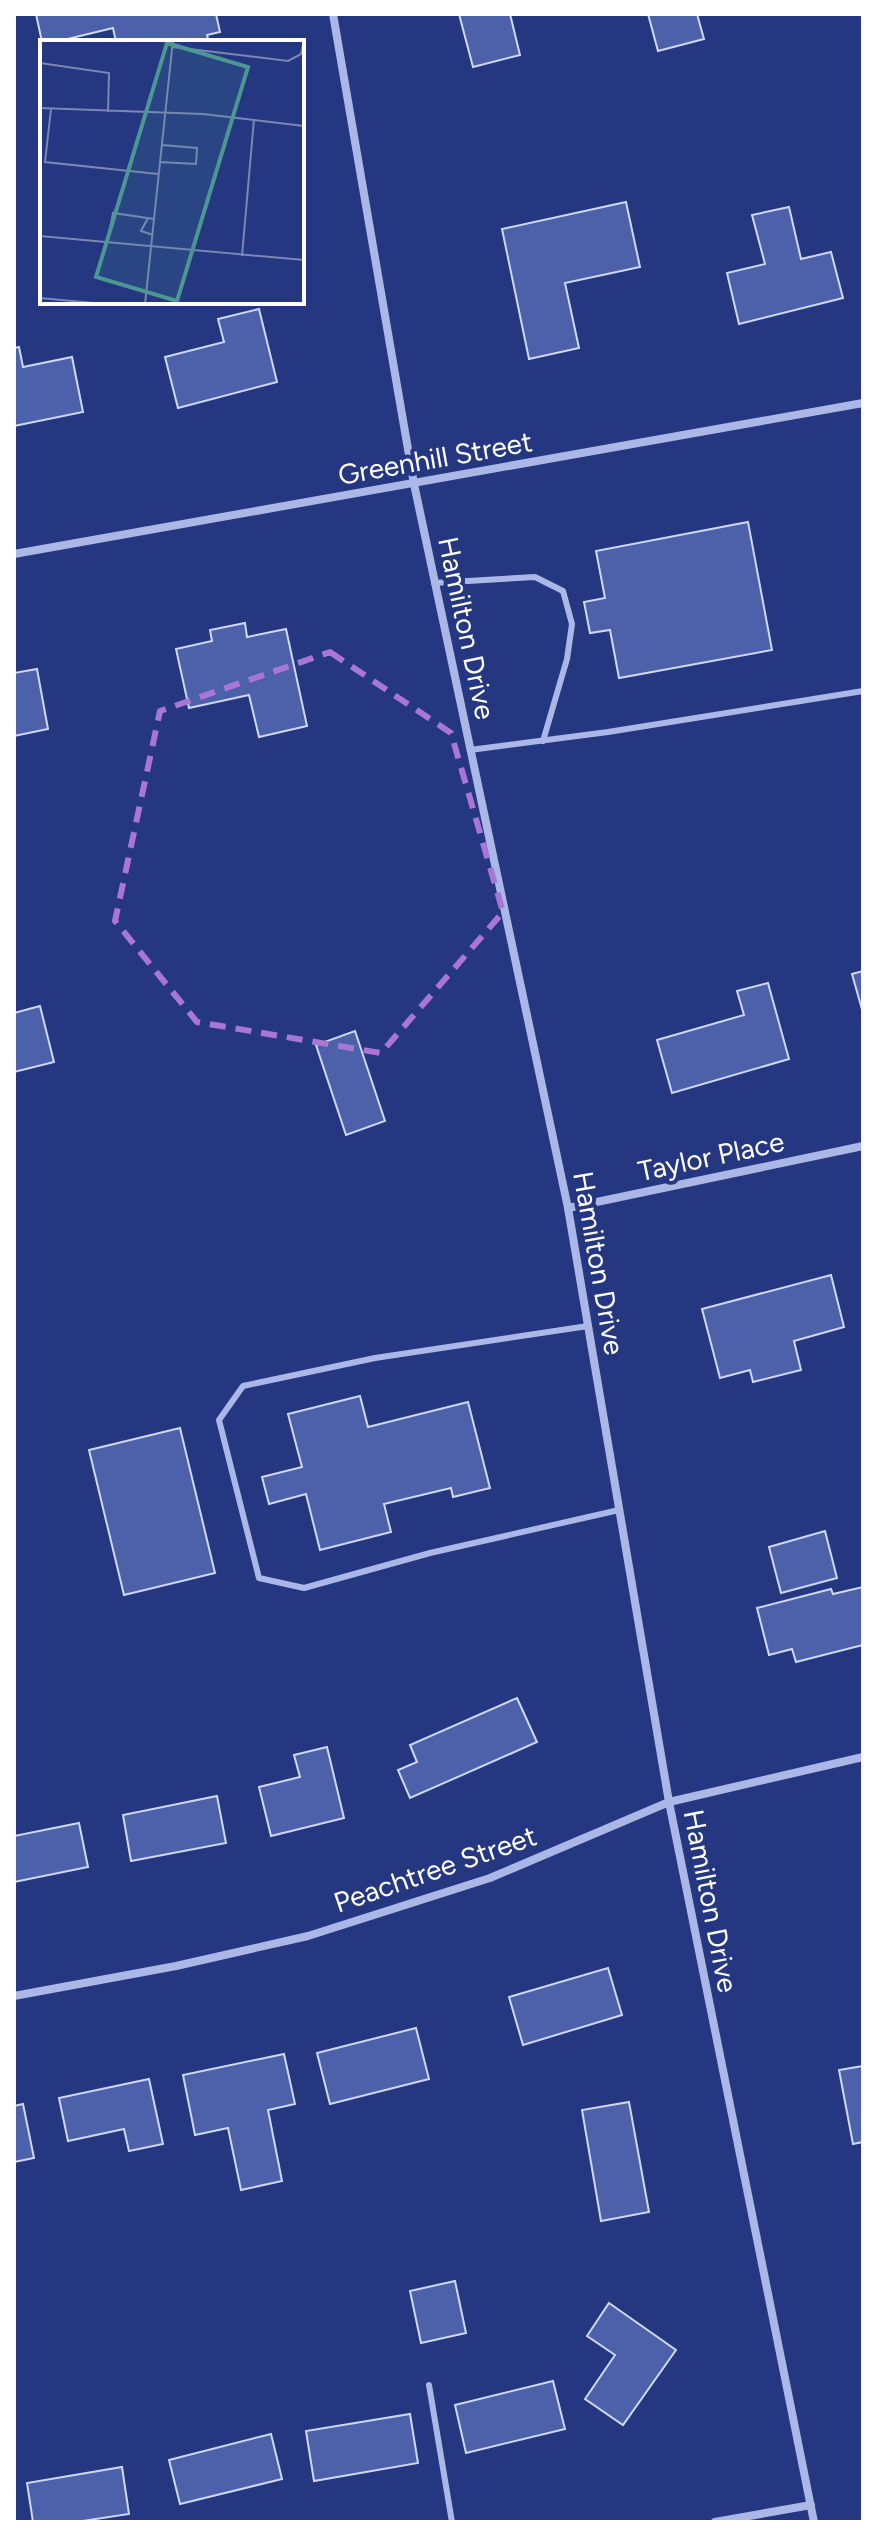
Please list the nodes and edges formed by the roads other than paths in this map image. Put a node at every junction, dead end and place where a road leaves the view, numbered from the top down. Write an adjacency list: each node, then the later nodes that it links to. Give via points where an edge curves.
1 (333, 14): 3 (street, Hamilton Drive)
2 (863, 403): 3 (street, Greenhill Street)
3 (414, 484): 4 (street, Greenhill Street); 5 (street, Hamilton Drive)
4 (14, 554)
5 (434, 583): 7 (lane, via 535,577 563,591 572,624); 8 (street, Hamilton Drive)
6 (863, 691): 7 (lane)
7 (543, 741): 8 (lane)
8 (470, 750): 10 (street, Hamilton Drive)
9 (863, 1146): 10 (street, Taylor Place)
10 (568, 1208): 11 (street, Hamilton Drive)
11 (588, 1326): 12 (street, Hamilton Drive); 12 (lane, via 375,1358 243,1386 219,1420 259,1578 304,1588)
12 (619, 1510): 14 (street, Hamilton Drive)
13 (863, 1757): 14 (street, Peachtree Street)
14 (669, 1802): 15 (street, Peachtree Street, via 490,1878 308,1936); 17 (street, Hamilton Drive)
15 (14, 1996)
16 (429, 2385): 18 (lane)
17 (811, 2505): 19 (street); 20 (street, Hamilton Drive)
18 (452, 2522)
19 (715, 2522)
20 (814, 2522)

